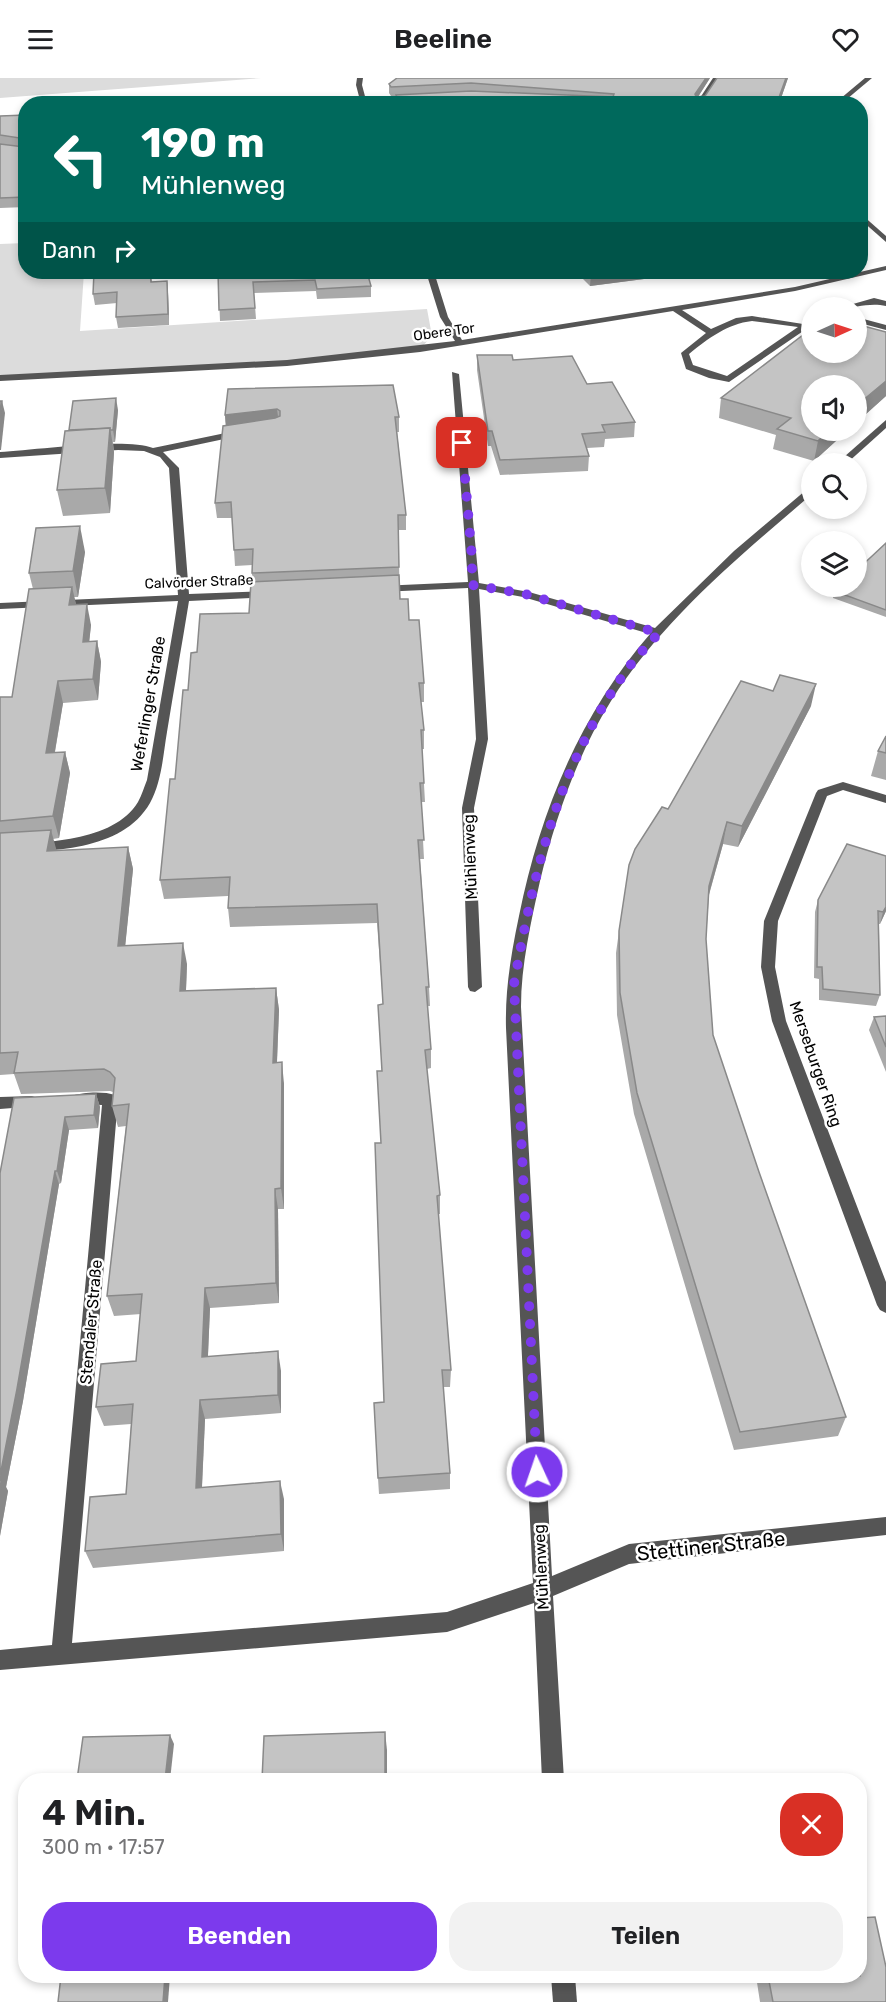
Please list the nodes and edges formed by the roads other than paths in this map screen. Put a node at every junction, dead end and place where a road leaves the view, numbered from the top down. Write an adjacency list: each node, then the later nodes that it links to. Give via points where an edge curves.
1 (360, 78): 4 (street)
2 (716, 78): 5 (street)
3 (869, 78): 6 (street)
4 (361, 96)
5 (704, 96)
6 (847, 96)
7 (868, 223): 8 (street)
8 (886, 240)
9 (886, 268): 10 (street, Obere Tor)
10 (868, 272)
11 (432, 279): 21 (street, via 444,317)
12 (838, 279): 15 (street, Obere Tor)
13 (867, 302): 14 (street)
14 (886, 304)
15 (674, 308): 20 (street); 21 (street, Obere Tor)
16 (867, 322): 19 (street)
17 (801, 326): 20 (street, via 766,317 728,321)
18 (801, 327): 20 (street, via 729,379 690,367 685,353)
19 (886, 328)
20 (710, 332)
21 (460, 343): 23 (street, Obere Tor, via 287,363)
22 (456, 374): 30 (street, Mühlenweg)
23 (0, 378)
24 (886, 423): 27 (street)
25 (255, 431): 26 (street)
26 (152, 451): 28 (street, via 118,447); 33 (street, Weferlinger Straße, via 163,455 174,468)
27 (852, 453)
28 (0, 455)
29 (801, 497): 35 (street, Mühlenweg, via 695,594)
30 (472, 585): 31 (street); 35 (street, via 525,594); 38 (street, Mühlenweg, via 482,739 468,808)
31 (368, 590)
32 (276, 594): 33 (street, Calvörder Straße)
33 (184, 597): 34 (street, Calvörder Straße); 37 (street, Weferlinger Straße, via 153,780 141,808 116,829 85,841)
34 (0, 606)
35 (659, 633): 42 (street, Mühlenweg, via 624,673 568,772 527,907 514,984)
36 (886, 799): 40 (street, Merseburger Ring, via 843,786 822,793 771,921 768,967 779,1021)
37 (0, 849)
38 (475, 987)
39 (0, 1103): 43 (street, Stendaler Straße, via 110,1099)
40 (886, 1305)
41 (886, 1526): 42 (street, Stettiner Straße, via 629,1554)
42 (543, 1590): 43 (street, via 447,1622); 45 (street, Mühlenweg)
43 (61, 1655): 44 (street)
44 (0, 1660)
45 (552, 1773)
46 (564, 1983): 47 (street)
47 (565, 2002)

